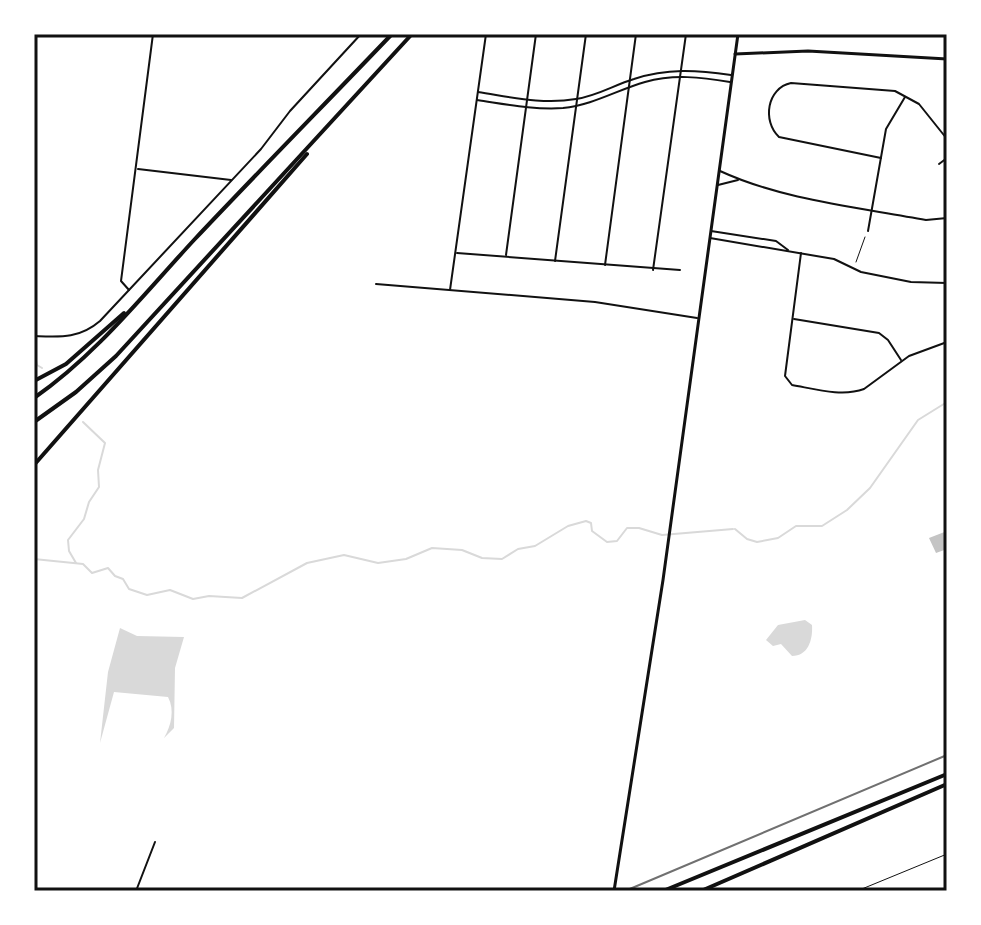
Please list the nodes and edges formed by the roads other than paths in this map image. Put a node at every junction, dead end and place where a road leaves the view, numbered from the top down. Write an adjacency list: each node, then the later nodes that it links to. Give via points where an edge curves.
1 (153, 34): 31 (street)
2 (361, 34): 33 (street)
3 (392, 34): 53 (main road)
4 (412, 34): 26 (main road)
5 (486, 34): 19 (street)
6 (536, 34): 23 (street)
7 (586, 34): 21 (street)
8 (636, 34): 16 (street)
9 (686, 34): 13 (street)
10 (738, 34): 11 (main road)
11 (735, 54): 12 (main road, via 810,51); 14 (main road)
12 (947, 59)
13 (681, 69): 14 (street); 15 (street); 16 (street)
14 (732, 75): 17 (main road)
15 (680, 77): 17 (street); 18 (street); 47 (street)
16 (630, 80): 18 (street); 21 (street)
17 (731, 82): 32 (main road)
18 (629, 87): 24 (street); 46 (street)
19 (478, 92): 22 (street); 23 (street)
20 (906, 96): 27 (street); 28 (street, via 887,127); 28 (street, via 882,88 791,83 773,96 770,124 779,137)
21 (578, 99): 23 (street); 24 (street)
22 (477, 100): 25 (street); 42 (street)
23 (527, 100): 25 (street)
24 (577, 105): 25 (street); 45 (street)
25 (527, 107): 44 (street)
26 (331, 124): 61 (main road, via 103,370); 62 (main road)
27 (947, 139)
28 (881, 158): 36 (street)
29 (947, 158): 30 (street)
30 (939, 164)
31 (136, 169): 33 (street); 52 (street, via 121,281)
32 (720, 171): 34 (street); 35 (main road)
33 (232, 180): 52 (street)
34 (740, 180): 35 (street); 36 (street)
35 (718, 185): 38 (main road)
36 (871, 210): 37 (street, via 926,220); 39 (street)
37 (947, 218)
38 (711, 231): 40 (main road); 41 (street, via 776,241)
39 (868, 231)
40 (710, 238): 41 (street); 54 (main road)
41 (789, 251): 43 (street)
42 (456, 253): 44 (street); 51 (street)
43 (801, 253): 49 (street, via 911,282); 55 (street)
44 (506, 257): 45 (street)
45 (555, 261): 46 (street)
46 (605, 265): 47 (street)
47 (653, 270): 48 (street)
48 (680, 270)
49 (947, 283)
50 (376, 284): 51 (street)
51 (450, 290): 54 (street, via 595,302)
52 (129, 291): 56 (street, via 76,337)
53 (142, 296): 59 (main road, via 66,364); 60 (main road, via 86,357)
54 (698, 318): 68 (main road)
55 (792, 319): 58 (street, via 879,333); 58 (street, via 785,376 792,385 857,392)
56 (34, 336)
57 (947, 342): 58 (street)
58 (901, 361)
59 (34, 381)
60 (34, 398)
61 (34, 422)
62 (34, 465)
63 (947, 774): 69 (main road)
64 (947, 784): 70 (main road)
65 (155, 842): 67 (street)
66 (947, 854): 71 (lane)
67 (136, 891)
68 (614, 891)
69 (663, 891)
70 (701, 891)
71 (857, 891)

